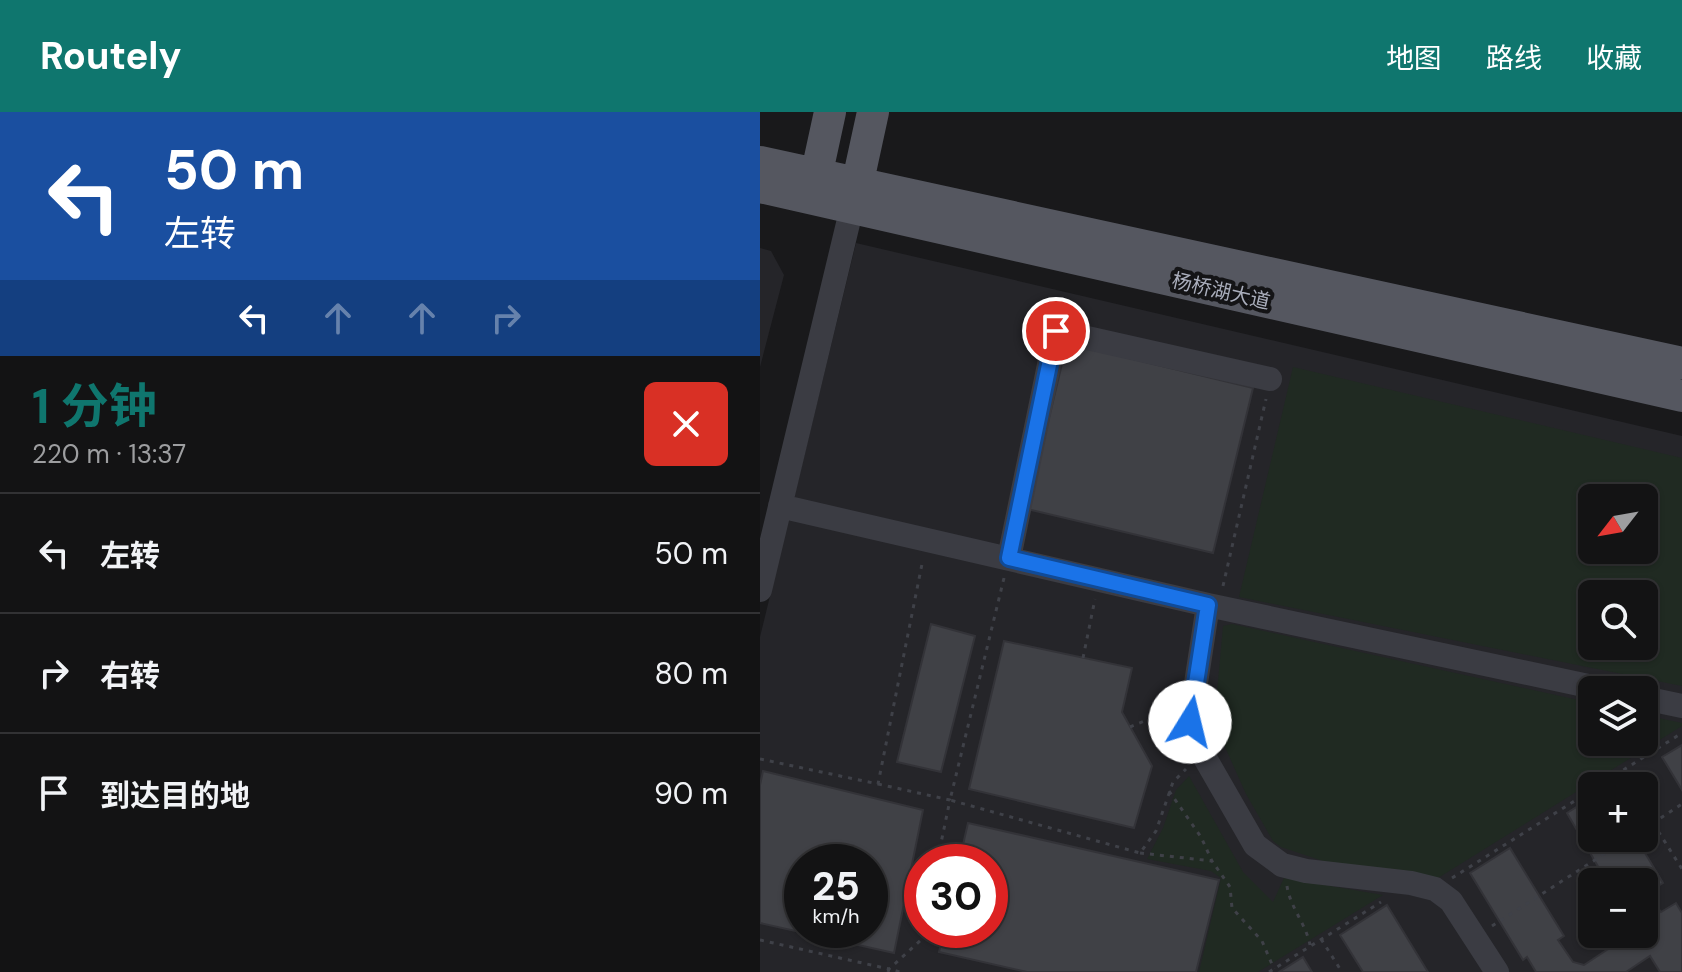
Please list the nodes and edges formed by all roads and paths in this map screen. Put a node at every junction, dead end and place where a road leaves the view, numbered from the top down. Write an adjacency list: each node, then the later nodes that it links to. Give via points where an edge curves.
1 (830, 112): 4 (main road)
2 (873, 112): 6 (main road)
3 (760, 162): 4 (main road, 杨桥湖大道)
4 (814, 186): 5 (main road, 杨桥湖大道); 6 (main road, 杨桥湖大道)
5 (760, 187)
6 (855, 195): 7 (main road, 杨桥湖大道); 9 (main road, 杨桥湖大道); 10 (street)
7 (1682, 363)
8 (1270, 379): 12 (street, via 1056,331); 15 (path)
9 (1682, 396)
10 (780, 506): 11 (street); 14 (street)
11 (927, 540): 12 (street); 26 (path)
12 (1009, 558): 13 (street); 29 (path)
13 (1099, 579): 15 (street); 16 (path)
14 (760, 590)
15 (1213, 606): 17 (street); 20 (street)
16 (1083, 658)
17 (1578, 684)
18 (1658, 701): 19 (street)
19 (1682, 706)
20 (1190, 722): 21 (path, via 1156,716); 24 (street)
21 (1130, 727)
22 (1682, 733): 25 (path)
23 (760, 759): 26 (path)
24 (1205, 759): 27 (path, via 1184,770); 37 (street, via 1255,845)
25 (1620, 772)
26 (878, 784): 29 (path)
27 (1169, 791): 35 (path, via 1156,831); 36 (path)
28 (1578, 799): 40 (path)
29 (950, 800): 33 (path); 35 (path)
30 (1682, 804): 31 (path)
31 (1658, 820)
32 (1658, 831): 38 (path)
33 (941, 844)
34 (1607, 852): 41 (path)
35 (1140, 853): 36 (path)
36 (1212, 861): 47 (path, via 1230,887 1232,908 1262,941)
37 (1289, 866): 39 (street); 44 (path, via 1287,890)
38 (1682, 869)
39 (1411, 883): 40 (street); 42 (path)
40 (1435, 889): 41 (street, via 1451,901)
41 (1475, 937): 50 (street)
42 (1321, 939): 44 (path); 49 (path)
43 (760, 940): 46 (path)
44 (1310, 946): 47 (path)
45 (913, 948): 46 (path)
46 (889, 971): 48 (path)
47 (1272, 971)
48 (900, 972)
49 (1342, 972)
50 (1497, 972)

